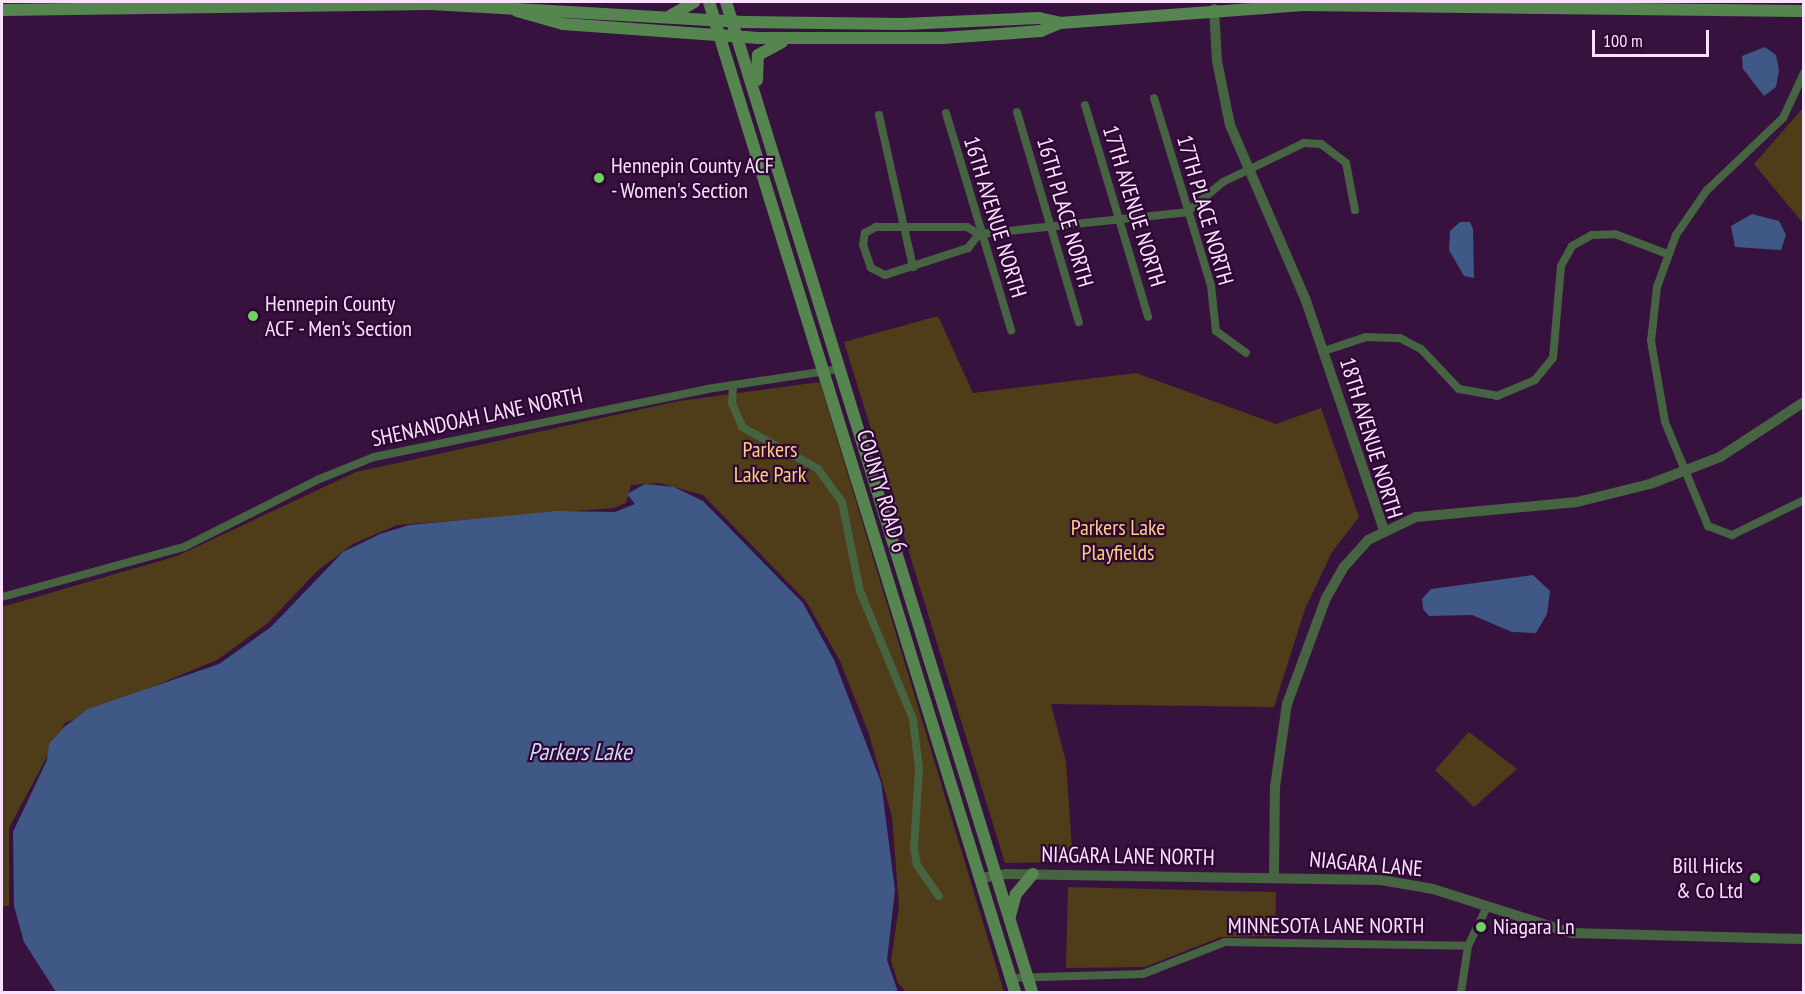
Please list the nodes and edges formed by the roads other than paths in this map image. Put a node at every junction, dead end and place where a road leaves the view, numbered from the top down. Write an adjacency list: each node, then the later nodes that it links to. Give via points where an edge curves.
1 (694, 2): 10 (main road)
2 (709, 2): 11 (main road, COUNTY ROAD 6)
3 (726, 2): 12 (main road, COUNTY ROAD 6)
4 (431, 3): 7 (main road); 8 (main road)
5 (561, 5): 8 (main road); 10 (main road); 14 (street)
6 (1214, 5): 9 (main road); 13 (main road); 25 (street, 18TH AVENUE NORTH, via 1222,93)
7 (3, 7)
8 (517, 11): 14 (main road)
9 (1803, 11)
10 (668, 17): 11 (main road)
11 (714, 20): 12 (main road); 15 (main road, COUNTY ROAD 6)
12 (732, 21): 13 (main road, via 1039,18); 16 (main road, COUNTY ROAD 6)
13 (1060, 23): 17 (main road, via 1041,31 953,37)
14 (561, 24): 15 (main road)
15 (719, 36): 16 (main road); 40 (main road, COUNTY ROAD 6)
16 (737, 37): 17 (main road); 24 (main road, COUNTY ROAD 6)
17 (802, 39): 24 (main road, via 769,45 755,60)
18 (1803, 73): 32 (street, via 1783,118 1707,190)
19 (1154, 98): 27 (street, 17TH PLACE NORTH)
20 (1085, 105): 28 (street, 17TH AVENUE NORTH)
21 (1017, 112): 30 (street, 16TH PLACE NORTH)
22 (946, 113): 31 (street, 16TH AVENUE NORTH)
23 (879, 115): 29 (street)
24 (772, 154): 39 (main road, COUNTY ROAD 6)
25 (1247, 168): 26 (street, via 1304,143 1321,144 1351,172); 27 (street); 37 (street, 18TH AVENUE NORTH)
26 (1355, 210)
27 (1186, 212): 28 (street); 38 (street, 17TH PLACE NORTH, via 1211,286 1216,331)
28 (1116, 221): 30 (street); 34 (street, 17TH AVENUE NORTH)
29 (903, 227): 31 (street, via 967,226); 33 (street); 33 (street, via 865,232 868,262 885,274)
30 (1048, 227): 31 (street); 35 (street, 16TH PLACE NORTH)
31 (979, 234): 33 (street, via 973,245); 36 (street, 16TH AVENUE NORTH)
32 (1667, 254): 37 (street, via 1614,234 1592,235 1572,246 1561,266 1553,358 1535,380 1497,396 1459,389 1421,349 1400,338 1366,338); 43 (street, via 1652,314 1652,368)
33 (913, 267)
34 (1148, 317)
35 (1079, 322)
36 (1011, 330)
37 (1324, 351): 45 (street, 18TH AVENUE NORTH)
38 (1246, 353)
39 (839, 369): 40 (street, SHENANDOAH LANE NORTH); 48 (main road, COUNTY ROAD 6)
40 (823, 371): 41 (street, SHENANDOAH LANE NORTH); 49 (main road, COUNTY ROAD 6)
41 (733, 385): 46 (street, SHENANDOAH LANE NORTH, via 374,457 317,480 184,547 102,574); 51 (street, via 732,403 742,426 818,469 843,502 860,591 913,719 919,769 914,848 917,865)
42 (1803, 402): 43 (street, via 1753,438)
43 (1684, 473): 44 (street, via 1703,519 1723,535 1741,532); 45 (street, via 1596,499 1434,514)
44 (1803, 500)
45 (1384, 530): 50 (street, 18TH AVENUE NORTH, via 1343,568 1298,669 1276,780)
46 (2, 597)
47 (1033, 874): 48 (street, NIAGARA LANE NORTH); 50 (street, NIAGARA LANE NORTH); 53 (main road, via 1017,894)
48 (997, 875): 49 (street, NIAGARA LANE NORTH); 53 (main road, COUNTY ROAD 6)
49 (981, 878): 57 (main road, COUNTY ROAD 6)
50 (1274, 878): 52 (street, NIAGARA LANE, via 1402,882)
51 (939, 896)
52 (1486, 909): 54 (street, via 1585,935); 55 (street)
53 (1010, 917): 56 (main road, COUNTY ROAD 6)
54 (1803, 939)
55 (1468, 946): 56 (street, MINNESOTA LANE NORTH, via 1225,942 1143,974); 60 (street)
56 (1028, 976): 57 (street, MINNESOTA LANE NORTH); 59 (main road, COUNTY ROAD 6)
57 (1011, 978): 58 (main road, COUNTY ROAD 6)
58 (1015, 993)
59 (1032, 993)
60 (1461, 993)

